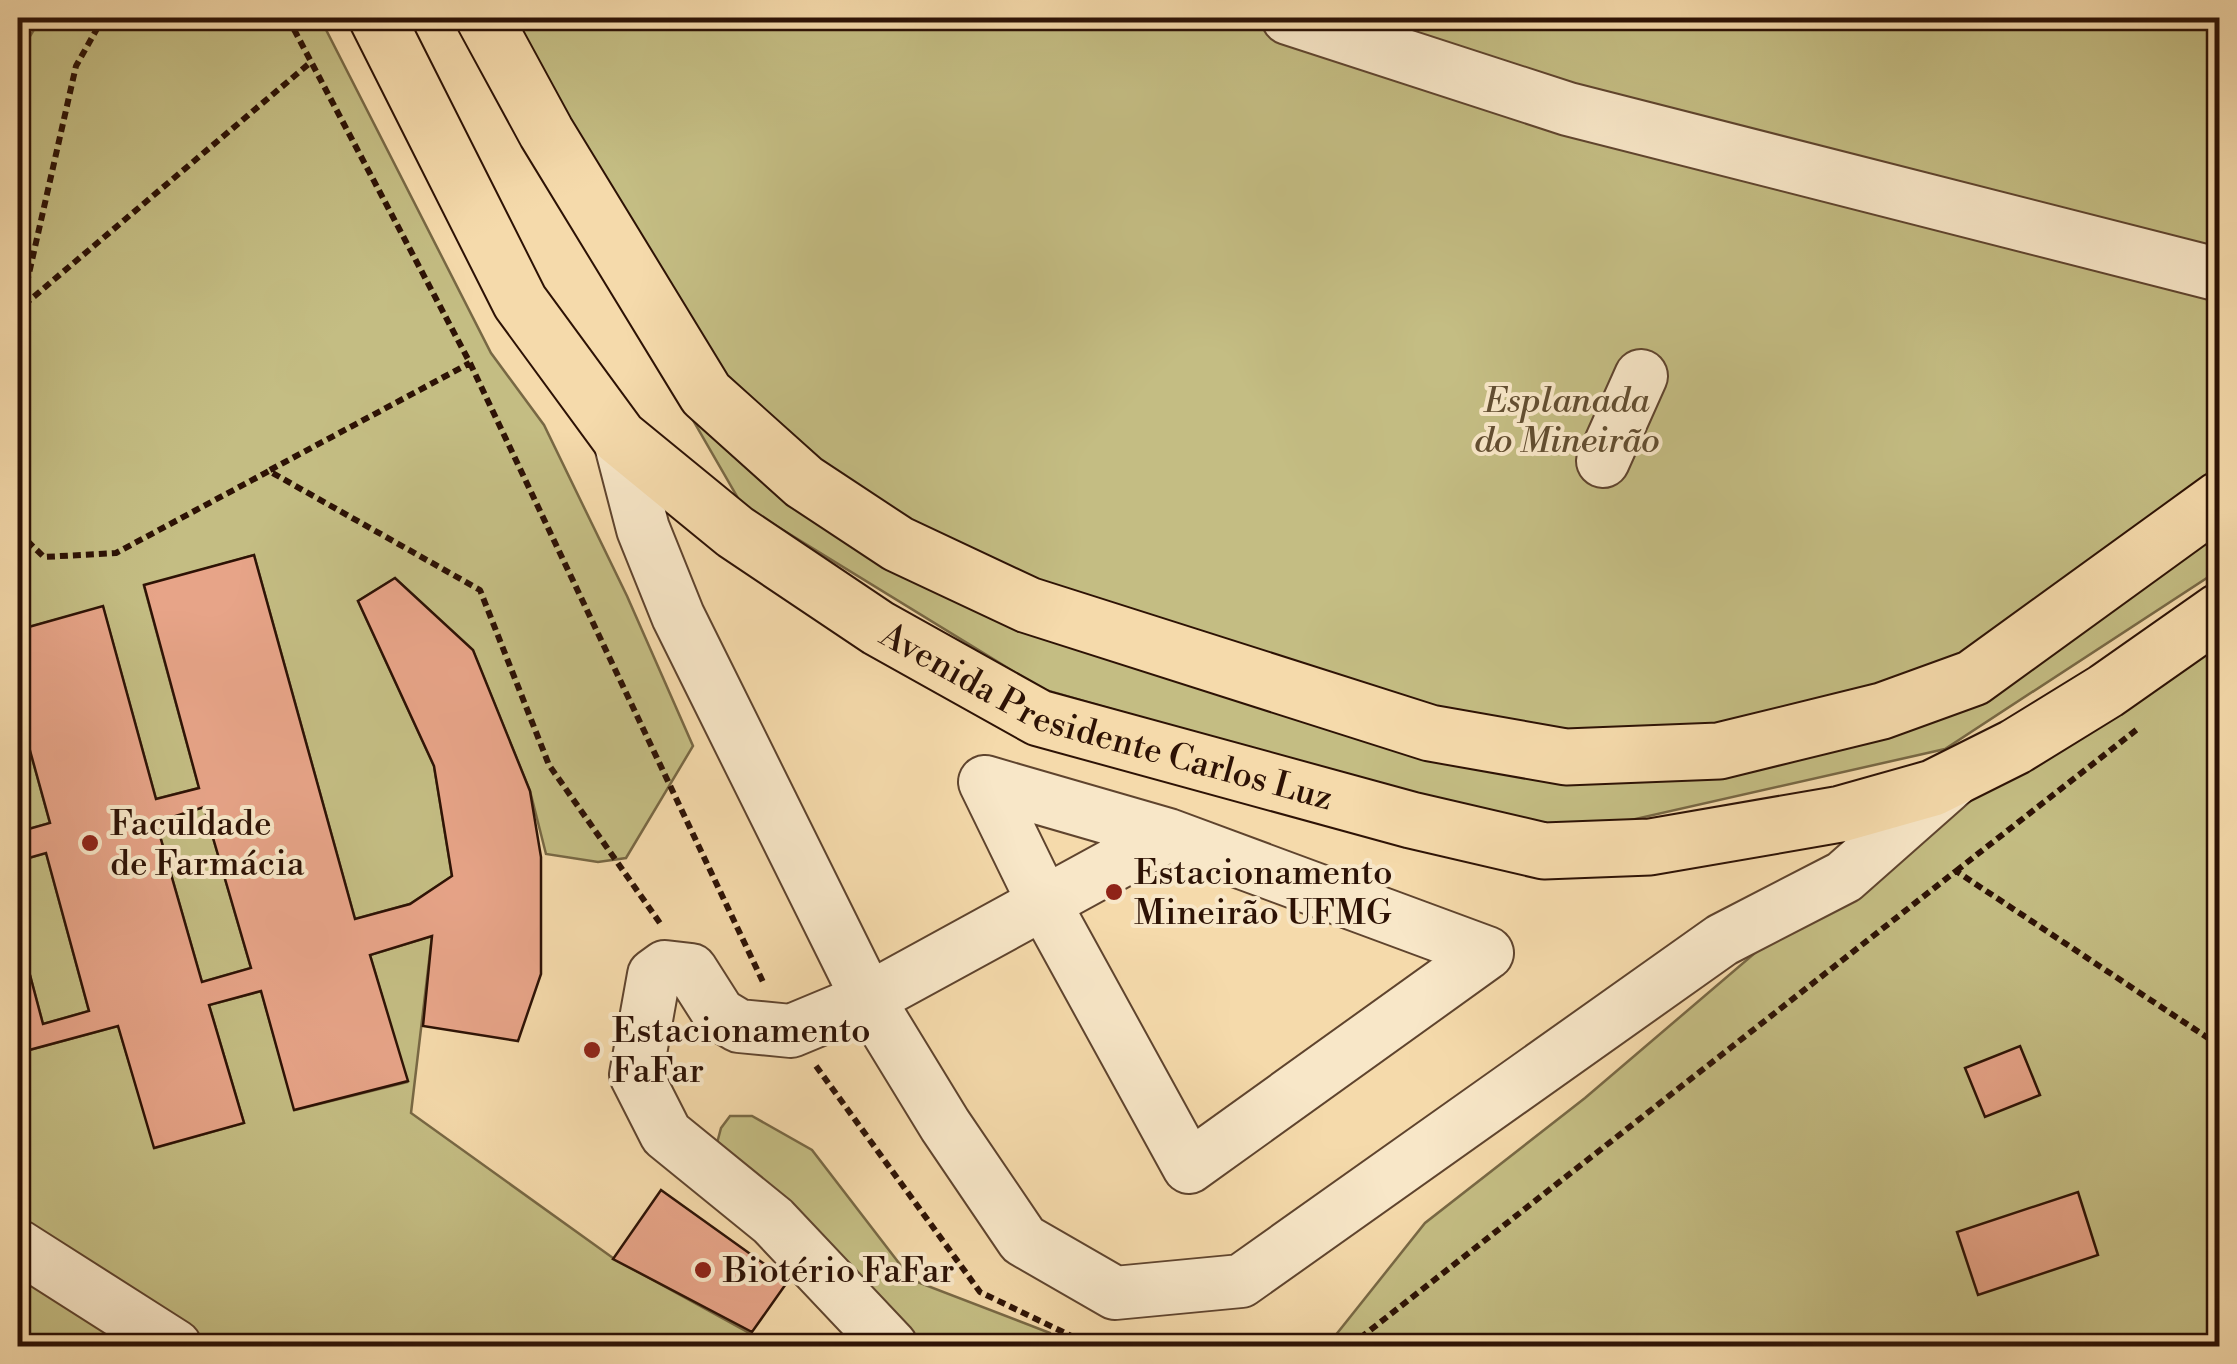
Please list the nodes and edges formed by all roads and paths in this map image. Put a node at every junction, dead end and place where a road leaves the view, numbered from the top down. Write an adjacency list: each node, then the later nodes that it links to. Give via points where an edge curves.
1 (103, 18): 10 (path, via 76,66)
2 (288, 18): 7 (path)
3 (377, 18): 14 (main road, Avenida Presidente Carlos Luz, via 520,302)
4 (463, 18): 8 (main road)
5 (484, 18): 8 (main road)
6 (1288, 18): 9 (street, via 1568,110)
7 (311, 62): 10 (path); 12 (path)
8 (546, 132): 17 (main road, Avenida Presidente Carlos Luz, via 706,394 759,446 898,544 1028,605 1430,733 1566,756 1719,751 1882,711 1973,678)
9 (2220, 275)
10 (24, 305): 11 (path)
11 (18, 322)
12 (470, 363): 16 (path); 26 (path, via 771,998)
13 (1641, 376): 15 (street)
14 (619, 437): 21 (main road, Avenida Presidente Carlos Luz, via 735,532 878,628 1039,718 1412,820 1544,851 1650,847 1841,814); 27 (street, via 643,529 678,616)
15 (1603, 461)
16 (268, 471): 18 (path, via 116,554 44,556); 25 (path, via 480,590 550,765)
17 (2220, 499)
18 (18, 532)
19 (2220, 610): 20 (main road, Avenida Presidente Carlos Luz)
20 (2124, 708): 21 (main road, Avenida Presidente Carlos Luz); 23 (path)
21 (1961, 774): 27 (street, via 1844,877 1722,940 1240,1282 1115,1294 1024,1240)
22 (1168, 835): 24 (street); 24 (street, via 984,782); 24 (street, via 1487,953 1189,1167)
23 (1956, 871): 29 (path); 34 (path)
24 (1045, 905): 27 (street)
25 (664, 930)
26 (756, 989)
27 (868, 999): 28 (street)
28 (790, 1031): 32 (street, via 739,1026 719,1014 691,970 665,967 654,975 636,1075 666,1134 773,1221); 33 (path, via 980,1292)
29 (2220, 1046)
30 (18, 1246): 31 (street)
31 (174, 1346)
32 (891, 1346)
33 (1092, 1346)
34 (1350, 1346)

